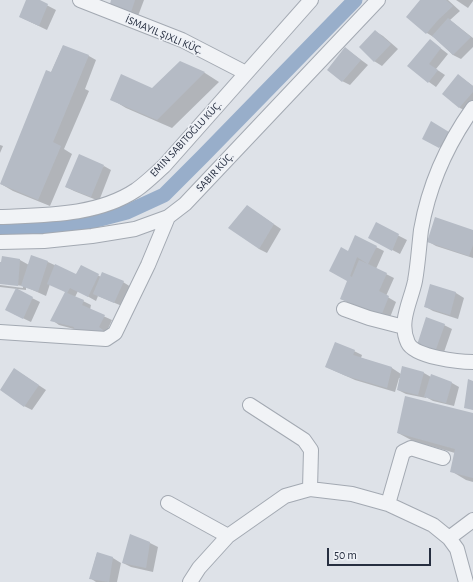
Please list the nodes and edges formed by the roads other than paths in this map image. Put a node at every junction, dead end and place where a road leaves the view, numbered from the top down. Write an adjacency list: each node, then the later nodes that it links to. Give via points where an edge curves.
1 (80, 0): 4 (street, via 182,40)
2 (311, 0): 4 (street, EMIN SABITOĞLU KÜÇ.)
3 (378, 0): 7 (street, SABIR KÜÇ., via 185,204)
4 (246, 73): 6 (street, EMIN SABITOĞLU KÜÇ., via 164,166 136,190 95,208 66,214)
5 (473, 108): 10 (street, via 456,132 441,161 429,196 421,230 417,274)
6 (0, 217)
7 (168, 217): 8 (street, SABIR KÜÇ., via 135,229 92,236); 11 (street, via 115,333 106,339)
8 (0, 242)
9 (344, 309): 10 (street)
10 (404, 327): 12 (street, via 408,344 418,351 461,362)
11 (0, 332)
12 (473, 362)
13 (250, 405): 15 (street, via 304,440 311,450)
14 (443, 458): 17 (street, via 411,448 403,452)
15 (310, 489): 17 (street, via 352,494); 19 (street, via 285,496)
16 (168, 503): 19 (street)
17 (388, 504): 20 (street, via 433,525)
18 (473, 520): 20 (street)
19 (228, 536): 21 (street)
20 (449, 538): 22 (street, via 457,549)
21 (190, 582)
22 (466, 582)

